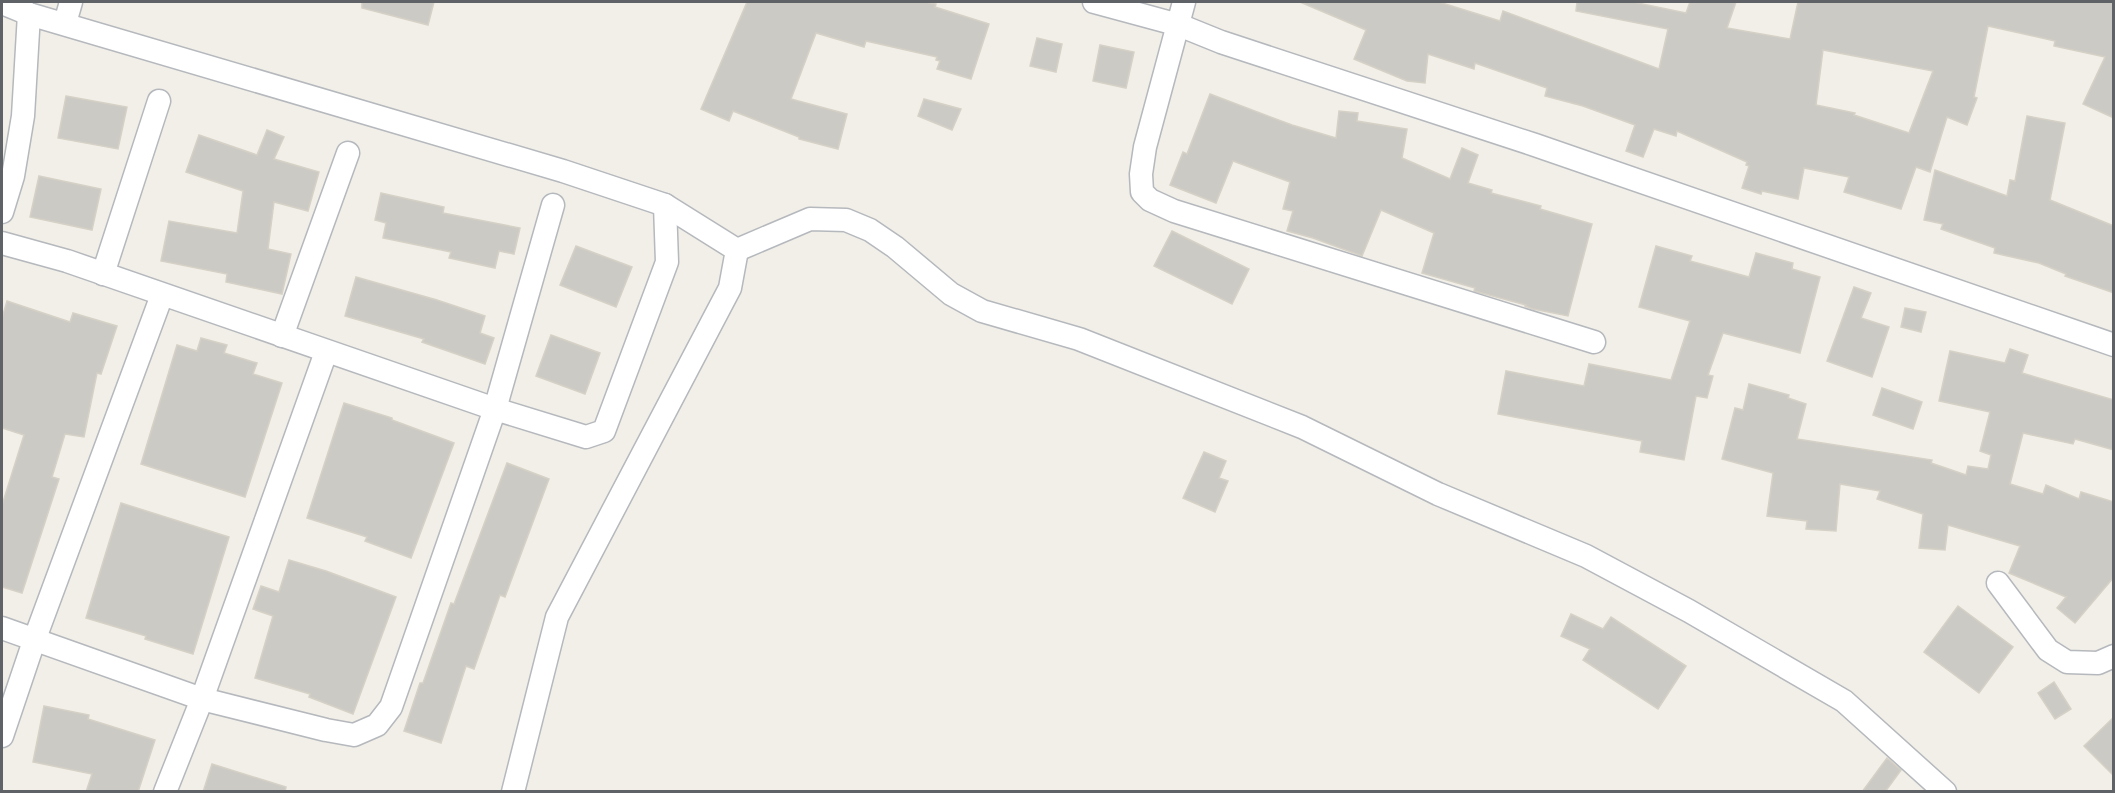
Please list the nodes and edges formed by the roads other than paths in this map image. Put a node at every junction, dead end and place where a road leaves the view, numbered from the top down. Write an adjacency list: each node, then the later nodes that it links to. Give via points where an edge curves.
1 (71, 2): 6 (street)
2 (1094, 2): 7 (street)
3 (1184, 2): 7 (street)
4 (2, 3): 5 (street)
5 (29, 14): 6 (street); 12 (street, via 23,116 13,176)
6 (65, 23): 11 (street)
7 (1179, 25): 18 (street, via 1145,147 1142,192 1150,200 1174,211); 19 (street)
8 (159, 101): 15 (street)
9 (348, 153): 17 (street)
10 (553, 205): 21 (street)
11 (665, 205): 14 (street); 21 (street, via 668,262 604,431 586,437)
12 (2, 212)
13 (2, 243): 15 (street)
14 (737, 250): 29 (street, via 730,288 556,617); 30 (street, via 810,219 846,220 870,230 951,294 982,311 1079,339 1302,427 1438,494 1586,556 1844,701)
15 (103, 274): 16 (street)
16 (162, 295): 17 (street); 24 (street)
17 (282, 336): 20 (street)
18 (1594, 342)
19 (2114, 345)
20 (326, 352): 21 (street); 26 (street)
21 (495, 409): 26 (street, via 391,707 377,725 354,735)
22 (1998, 583): 25 (street, via 2048,650 2067,662 2098,663)
23 (2, 628): 24 (street)
24 (34, 641): 26 (street); 27 (street)
25 (2114, 656)
26 (202, 699): 28 (street)
27 (2, 736)
28 (165, 792)
29 (513, 792)
30 (1946, 792)

